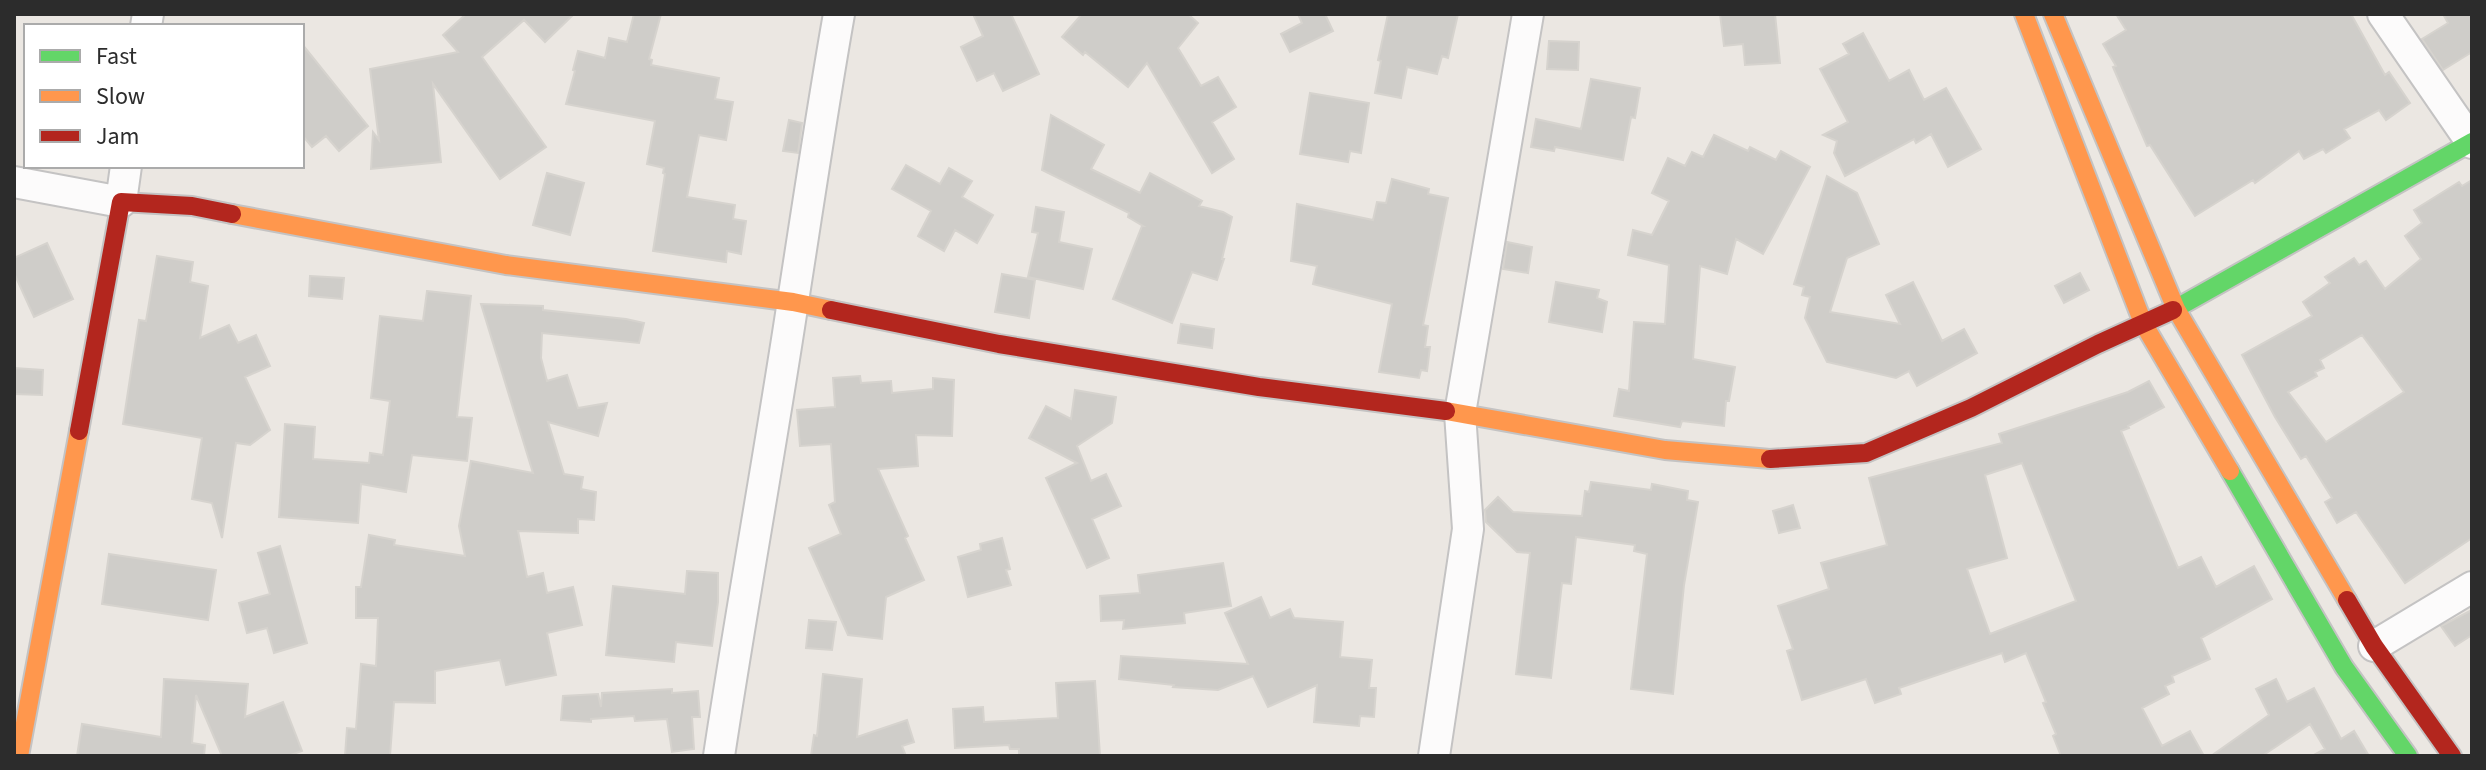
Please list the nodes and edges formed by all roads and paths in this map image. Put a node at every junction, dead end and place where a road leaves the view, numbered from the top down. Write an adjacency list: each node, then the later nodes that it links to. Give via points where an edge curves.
1 (839, 14): 10 (street)
2 (1528, 14): 13 (street)
3 (2024, 14): 12 (street)
4 (2053, 14): 11 (street)
5 (2383, 14): 6 (street)
6 (2472, 142): 11 (street)
7 (126, 168): 9 (street)
8 (14, 182): 9 (street)
9 (121, 202): 10 (street, via 192,206 506,265); 16 (street)
10 (793, 302): 13 (street, via 1045,352); 18 (street)
11 (2176, 309): 12 (street); 15 (street)
12 (2143, 323): 13 (street, via 1866,453 1762,459 1665,450); 20 (street, via 2344,667)
13 (1460, 413): 19 (street, via 1468,529)
14 (2472, 587): 15 (street)
15 (2374, 646): 21 (street)
16 (19, 719): 17 (street)
17 (19, 756)
18 (719, 756)
19 (1434, 756)
20 (2408, 756)
21 (2452, 756)

